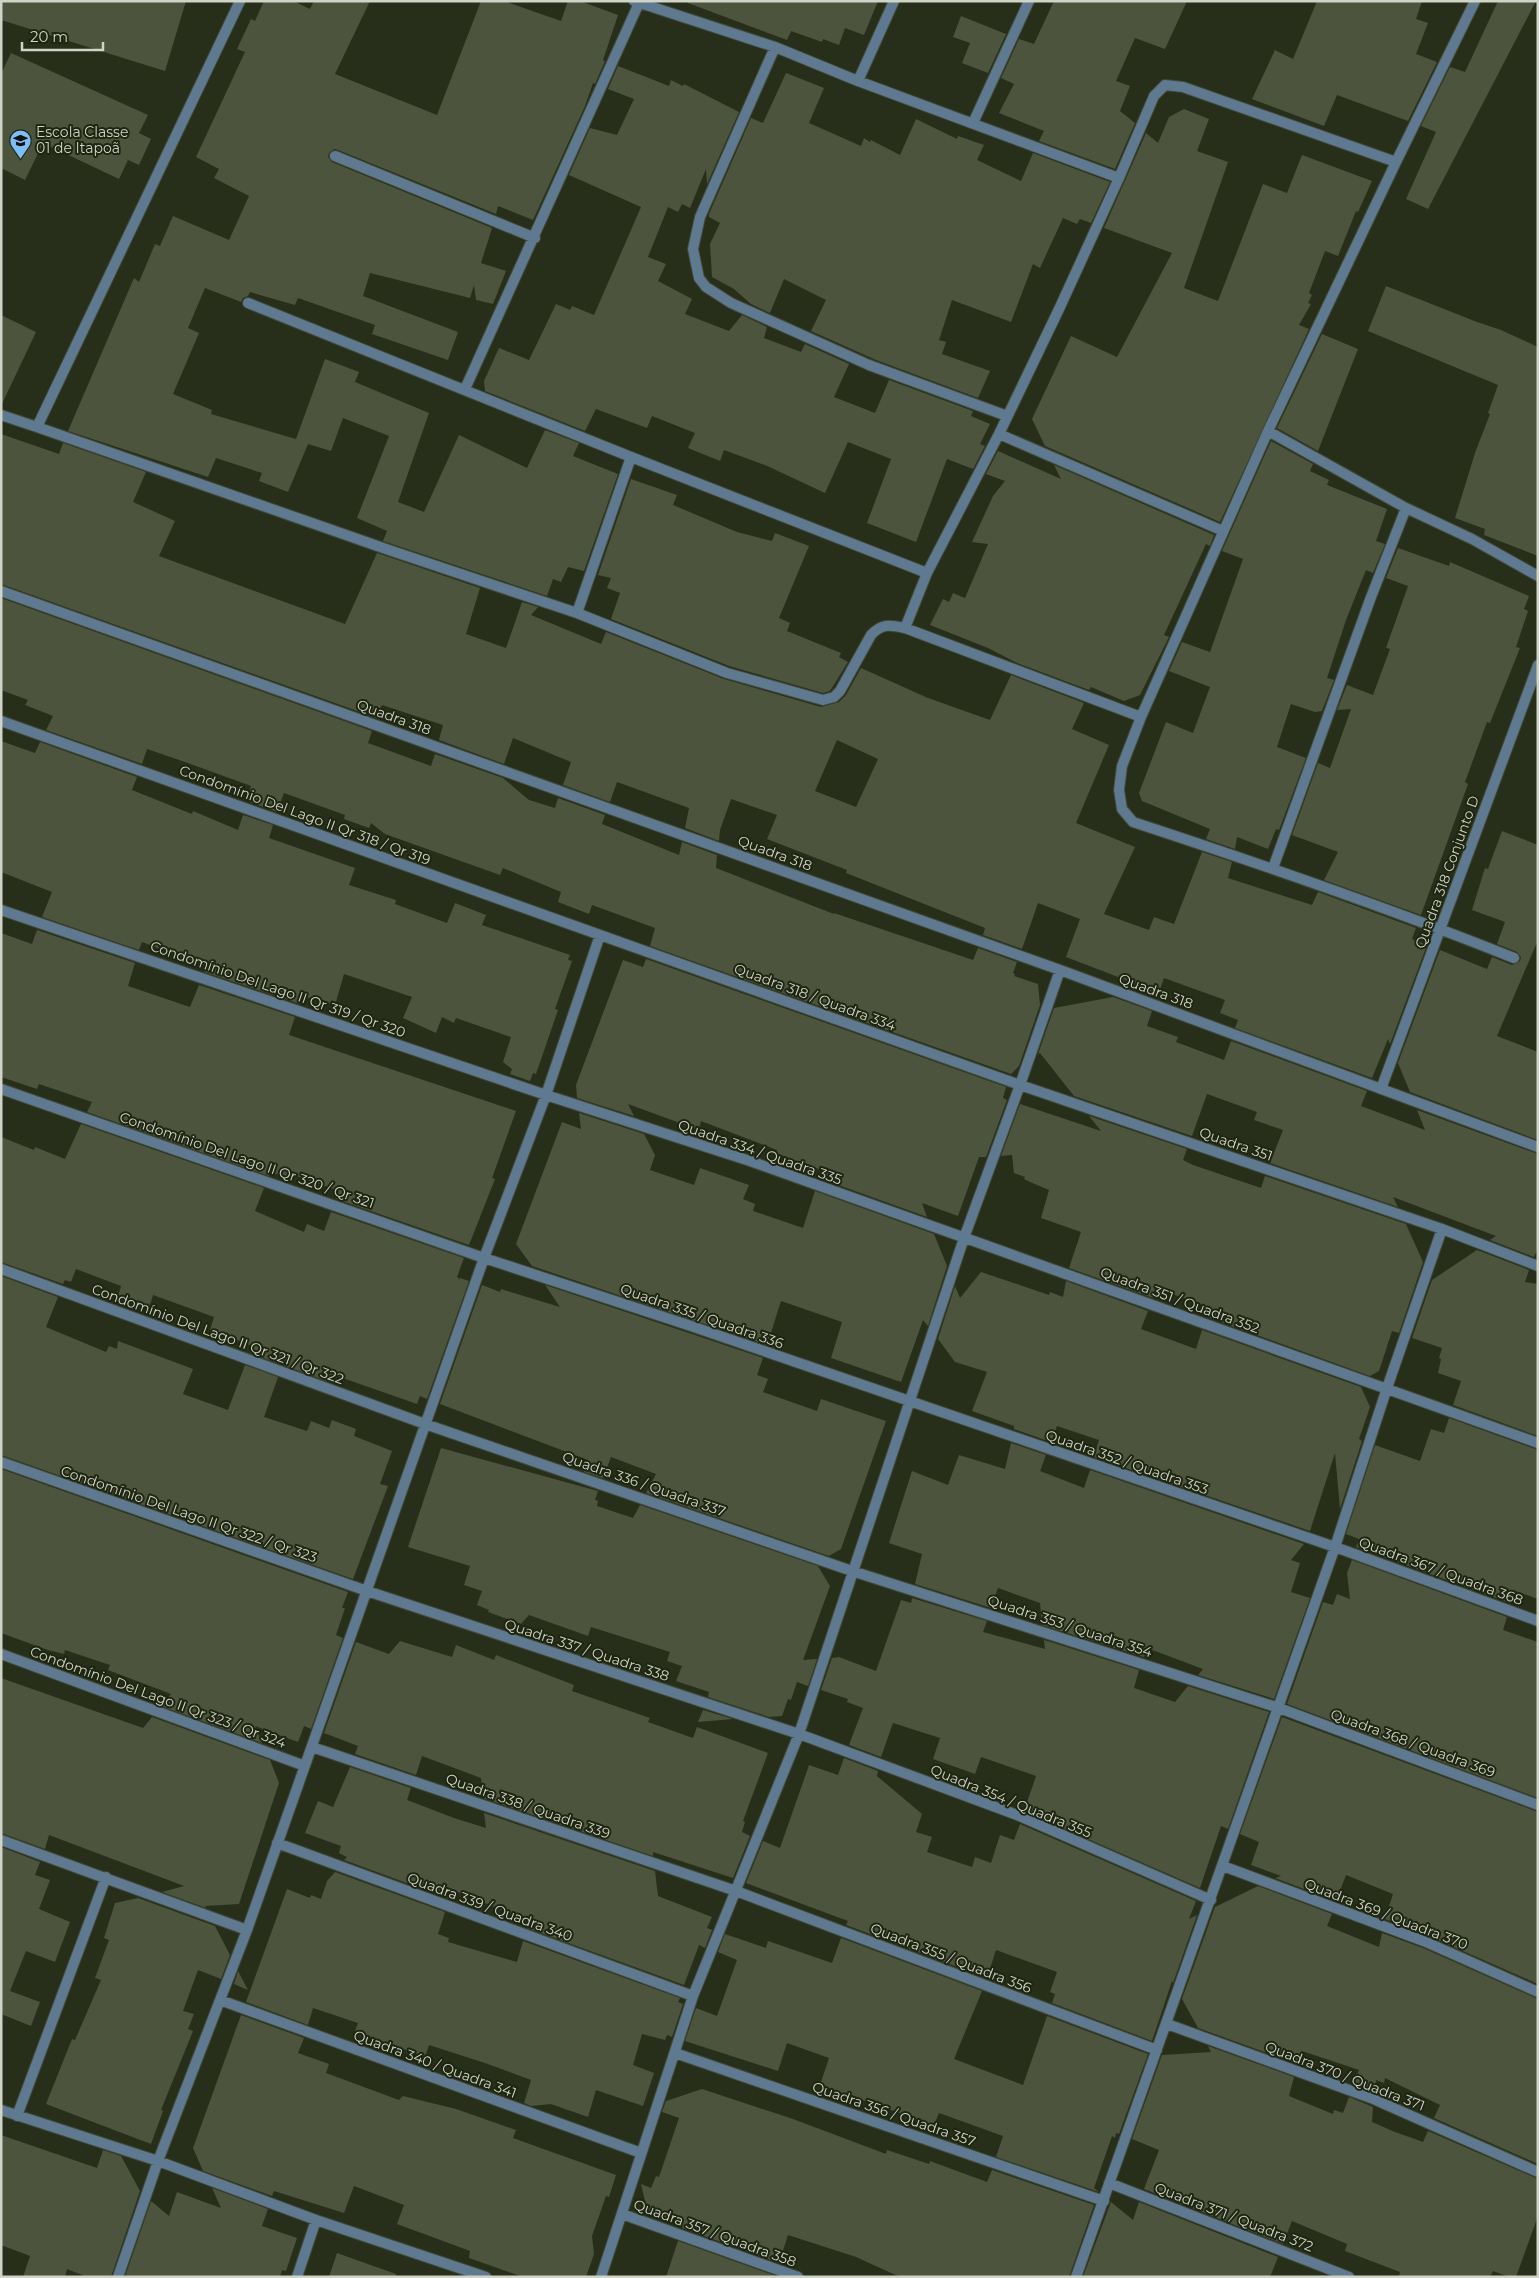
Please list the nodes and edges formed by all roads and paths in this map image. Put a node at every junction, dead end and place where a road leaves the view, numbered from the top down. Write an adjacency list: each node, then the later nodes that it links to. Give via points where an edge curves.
1 (240, 1): 17 (street)
2 (894, 1): 7 (street)
3 (1029, 1): 8 (street)
4 (1475, 1): 10 (street)
5 (637, 2): 6 (street); 12 (street)
6 (774, 47): 7 (street); 16 (street, via 700,217 693,249 698,278 731,303 826,346)
7 (858, 81): 8 (street)
8 (973, 123): 11 (street)
9 (334, 156): 12 (street)
10 (1396, 162): 11 (street, via 1174,85 1165,85 1154,96); 18 (street)
11 (1119, 178): 16 (street)
12 (535, 238): 14 (street)
13 (248, 303): 14 (street)
14 (465, 389): 20 (street)
15 (1, 415): 17 (street)
16 (1007, 416): 19 (street)
17 (37, 428): 26 (street)
18 (1268, 431): 21 (street); 22 (street)
19 (999, 434): 22 (street); 23 (street)
20 (630, 457): 23 (street); 26 (street)
21 (1406, 508): 24 (street, via 1472,539); 31 (street)
22 (1223, 531): 29 (street)
23 (927, 573): 27 (street)
24 (1538, 576)
25 (1, 591): 36 (street, Quadra 318)
26 (576, 613): 27 (street, via 727,673 823,700 840,691 878,628 888,625)
27 (905, 628): 29 (street)
28 (1538, 665): 33 (street, Quadra 318 Conjunto D)
29 (1141, 716): 31 (street, via 1122,766 1120,790 1122,809 1133,822)
30 (1, 721): 34 (street, Condomínio Del Lago II Qr 318 / Qr 319)
31 (1273, 868): 33 (street)
32 (1, 910): 40 (street, Condomínio Del Lago II Qr 319 / Qr 320)
33 (1440, 929): 35 (street); 39 (street, Quadra 318 Conjunto D)
34 (600, 935): 37 (street, Quadra 318 / Quadra 334); 40 (street)
35 (1514, 958)
36 (1060, 970): 37 (street); 39 (street, Quadra 318)
37 (1020, 1085): 42 (street, Quadra 351); 43 (street)
38 (1, 1089): 44 (street, Condomínio Del Lago II Qr 320 / Qr 321)
39 (1381, 1089): 41 (street, Quadra 318)
40 (546, 1095): 43 (street, Quadra 334 / Quadra 335, via 750,1161); 44 (street)
41 (1538, 1147)
42 (1442, 1229): 45 (street, Quadra 351); 47 (street)
43 (964, 1238): 47 (street, Quadra 351 / Quadra 352); 48 (street)
44 (484, 1258): 48 (street, Quadra 335 / Quadra 336); 49 (street)
45 (1538, 1266)
46 (1, 1269): 49 (street, Condomínio Del Lago II Qr 321 / Qr 322)
47 (1387, 1388): 50 (street, Quadra 351 / Quadra 352); 52 (street)
48 (909, 1402): 52 (street, Quadra 352 / Quadra 353); 53 (street)
49 (425, 1424): 53 (street, Quadra 336 / Quadra 337); 54 (street)
50 (1538, 1443)
51 (1, 1462): 54 (street, Condomínio Del Lago II Qr 322 / Qr 323)
52 (1335, 1547): 55 (street, Quadra 367 / Quadra 368); 57 (street)
53 (852, 1571): 57 (street, Quadra 353 / Quadra 354); 58 (street)
54 (367, 1591): 58 (street, Quadra 337 / Quadra 338); 59 (street)
55 (1538, 1621)
56 (1, 1654): 60 (street, Condomínio Del Lago II Qr 323 / Qr 324)
57 (1279, 1708): 61 (street, Quadra 368 / Quadra 369); 64 (street)
58 (799, 1734): 66 (street); 67 (street, Quadra 354 / Quadra 355, via 1017,1815)
59 (312, 1747): 60 (street); 66 (street, Quadra 338 / Quadra 339)
60 (305, 1766): 63 (street)
61 (1538, 1805)
62 (1, 1840): 65 (street)
63 (277, 1843): 68 (street); 70 (street, Quadra 339 / Quadra 340)
64 (1223, 1866): 67 (street); 69 (street, Quadra 369 / Quadra 370, via 1426,1942)
65 (106, 1877): 68 (street); 76 (street)
66 (736, 1891): 70 (street); 73 (street, Quadra 355 / Quadra 356)
67 (1211, 1900): 72 (street)
68 (247, 1930): 71 (street)
69 (1538, 1992)
70 (693, 1996): 74 (street)
71 (220, 2000): 77 (street, Quadra 340 / Quadra 341); 78 (street)
72 (1166, 2024): 73 (street); 79 (street, Quadra 370 / Quadra 371, via 1371,2098)
73 (1157, 2050): 80 (street)
74 (674, 2053): 77 (street); 81 (street, Quadra 356 / Quadra 357)
75 (1, 2110): 76 (street)
76 (17, 2116): 78 (street)
77 (641, 2153): 82 (street)
78 (158, 2161): 83 (street); 84 (street)
79 (1538, 2172)
80 (1109, 2183): 81 (street); 90 (street, Quadra 371 / Quadra 372)
81 (1104, 2201): 89 (street)
82 (622, 2214): 87 (street); 88 (street, Quadra 357 / Quadra 358)
83 (316, 2220): 85 (street); 86 (street)
84 (118, 2277)
85 (297, 2277)
86 (486, 2277)
87 (601, 2277)
88 (798, 2277)
89 (1076, 2277)
90 (1350, 2277)

